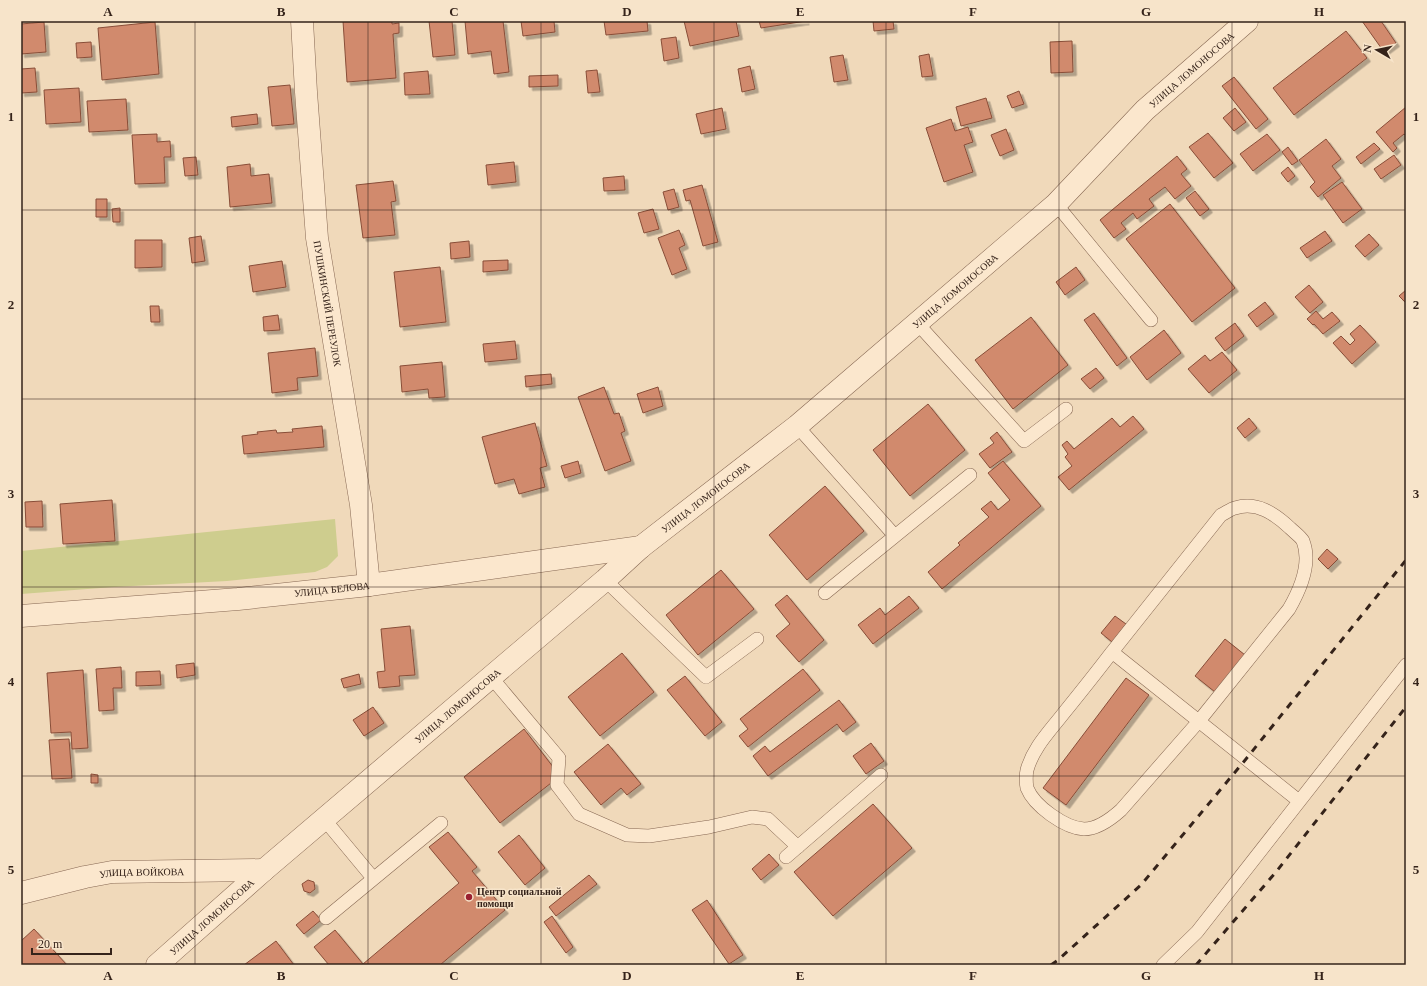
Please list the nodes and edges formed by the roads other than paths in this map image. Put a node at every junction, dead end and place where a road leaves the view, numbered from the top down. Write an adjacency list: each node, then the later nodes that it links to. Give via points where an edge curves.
1 (302, 21): 12 (street, ПУШКИНСКИЙ ПЕРЕУЛОК, via 317,238 361,505)
2 (1247, 21): 3 (street, УЛИЦА ЛОМОНОСОВА, via 1145,110)
3 (1056, 204): 4 (lane); 5 (street, УЛИЦА ЛОМОНОСОВА)
4 (1151, 320)
5 (917, 323): 6 (lane, via 1024,441); 7 (street, УЛИЦА ЛОМОНОСОВА)
6 (1066, 409)
7 (797, 426): 9 (lane); 10 (street, УЛИЦА ЛОМОНОСОВА)
8 (970, 475): 9 (lane)
9 (896, 536): 13 (lane)
10 (641, 547): 11 (street, УЛИЦА ЛОМОНОСОВА); 12 (street, УЛИЦА БЕЛОВА)
11 (605, 580): 15 (lane, via 706,677); 18 (street, УЛИЦА ЛОМОНОСОВА)
12 (369, 585): 14 (street, УЛИЦА БЕЛОВА, via 238,599)
13 (825, 593)
14 (21, 616)
15 (758, 639)
16 (1112, 652): 19 (lane); 19 (lane, via 1034,751 1027,771 1027,786 1034,800 1061,822 1073,828 1086,829 1110,820); 19 (lane, via 1221,515 1234,508 1248,506 1266,510 1286,525 1303,540 1304,576 1299,591 1289,609)
17 (1406, 665): 21 (lane)
18 (491, 677): 22 (street, УЛИЦА ЛОМОНОСОВА); 24 (lane, via 559,758 557,785 579,814 627,835 649,836 709,827 752,816 768,819)
19 (1199, 721): 21 (lane)
20 (881, 775): 24 (lane)
21 (1298, 801): 31 (lane, via 1197,932)
22 (324, 819): 26 (street, УЛИЦА ЛОМОНОСОВА); 27 (lane)
23 (441, 823): 27 (lane)
24 (798, 847): 25 (lane)
25 (786, 857)
26 (264, 870): 28 (street, УЛИЦА ВОЙКОВА, via 112,872); 30 (street, УЛИЦА ЛОМОНОСОВА)
27 (373, 878): 29 (lane)
28 (21, 893)
29 (326, 918)
30 (157, 965)
31 (1163, 965)

